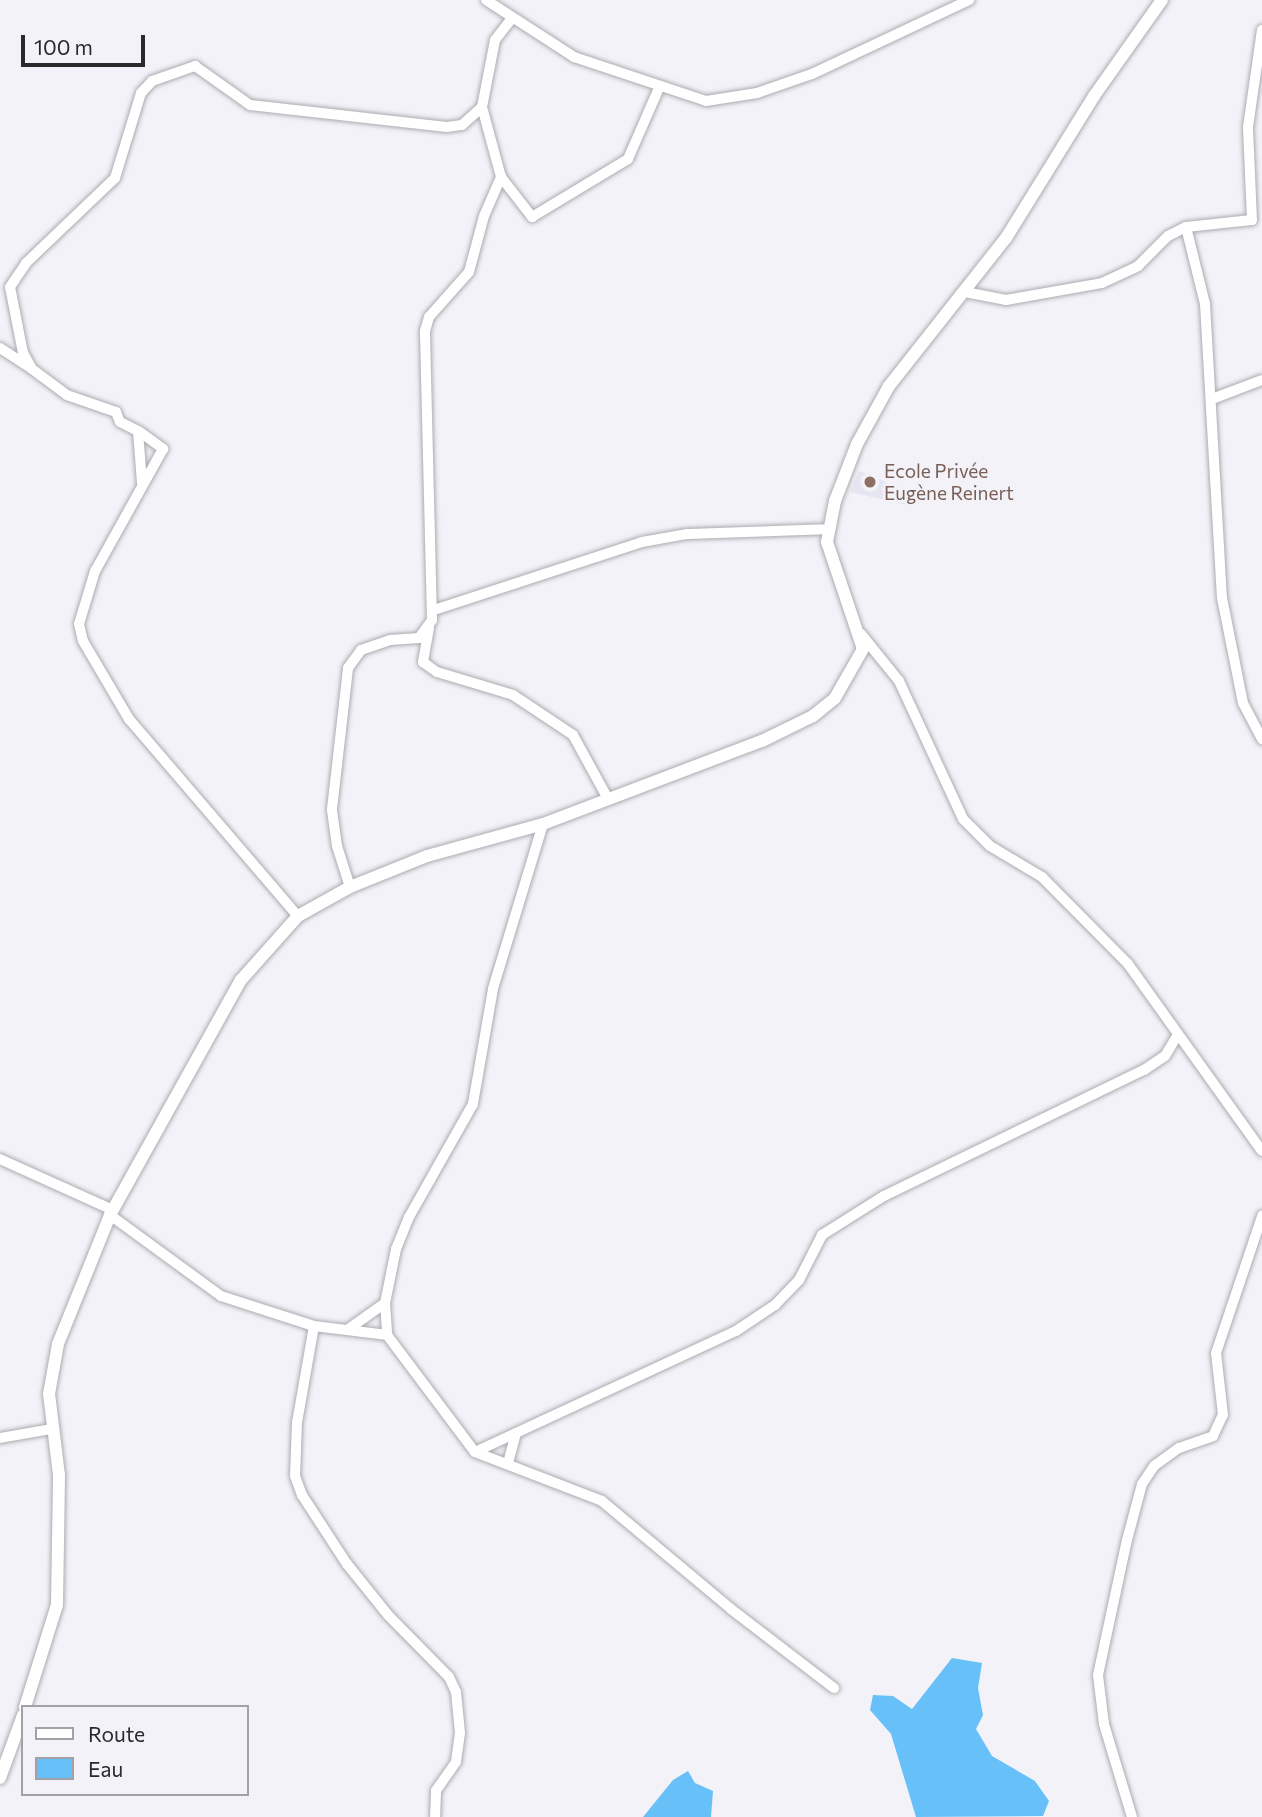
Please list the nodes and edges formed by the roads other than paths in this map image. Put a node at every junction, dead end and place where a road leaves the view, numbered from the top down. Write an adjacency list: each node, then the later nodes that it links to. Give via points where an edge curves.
1 (486, 0): 4 (street)
2 (969, 0): 6 (street, via 849,59 757,93 706,101)
3 (1162, 0): 11 (street, via 1094,96 1031,201)
4 (512, 18): 6 (street, via 574,57); 7 (street, via 495,40)
5 (1262, 30): 9 (street, via 1248,127)
6 (659, 88): 8 (street, via 628,159 532,217)
7 (482, 107): 8 (street); 13 (street, via 462,125 447,127 250,105 195,66 152,81 141,93 115,178 12,282 13,311 23,353)
8 (501, 177): 19 (street, via 484,216 469,272 429,317 425,331)
9 (1257, 219): 10 (street)
10 (1186, 227): 11 (street, via 1168,236 1138,266 1102,283 1006,300); 15 (street, via 1205,303)
11 (965, 292): 18 (street, via 872,413)
12 (0, 348): 13 (street)
13 (32, 369): 16 (street, via 67,395 116,412 120,422)
14 (1262, 380): 15 (street)
15 (1212, 399): 22 (street, via 1222,598 1243,703)
16 (138, 431): 17 (street); 17 (street, via 163,449)
17 (142, 483): 26 (street, via 84,597 79,624 83,641 129,719)
18 (827, 530): 19 (street, via 687,534 642,542); 21 (street, via 833,570)
19 (434, 610): 20 (street)
20 (429, 628): 23 (street, via 424,662 437,672 513,695 573,735); 25 (street, via 419,638 390,640 361,650 348,668 332,809)
21 (861, 634): 23 (street, via 863,649 849,680 813,716 762,741); 27 (street, via 899,681 963,819 990,846 1042,877 1079,913 1128,964)
22 (1262, 739)
23 (608, 799): 24 (street)
24 (543, 824): 25 (street, via 468,843); 32 (street, via 493,989 473,1104 409,1217 396,1249)
25 (350, 887): 26 (street)
26 (298, 916): 30 (street, via 258,958 223,1008)
27 (1177, 1036): 28 (street); 37 (street, via 1166,1056 1144,1070 884,1196 822,1235 799,1279 775,1305 736,1331)
28 (1262, 1151)
29 (0, 1159): 30 (street)
30 (111, 1212): 33 (street, via 194,1281 221,1297); 36 (street, via 81,1279 52,1364)
31 (1262, 1216): 46 (street, via 1216,1353 1223,1415 1213,1437 1179,1448 1154,1466 1142,1484 1124,1553 1098,1675 1104,1724)
32 (386, 1303): 34 (street); 35 (street)
33 (314, 1326): 34 (street); 45 (street, via 297,1422 295,1476 302,1496 347,1564 388,1615 449,1677 456,1692 460,1733 456,1762 436,1791)
34 (350, 1328): 35 (street)
35 (387, 1335): 39 (street)
36 (51, 1429): 38 (street); 42 (street, via 60,1502 57,1605)
37 (516, 1434): 39 (street); 40 (street)
38 (0, 1438)
39 (475, 1451): 40 (street)
40 (508, 1463): 41 (street, via 602,1500)
41 (834, 1688)
42 (26, 1705)
43 (21, 1720): 44 (street)
44 (0, 1778)
45 (435, 1817)
46 (1132, 1817)

